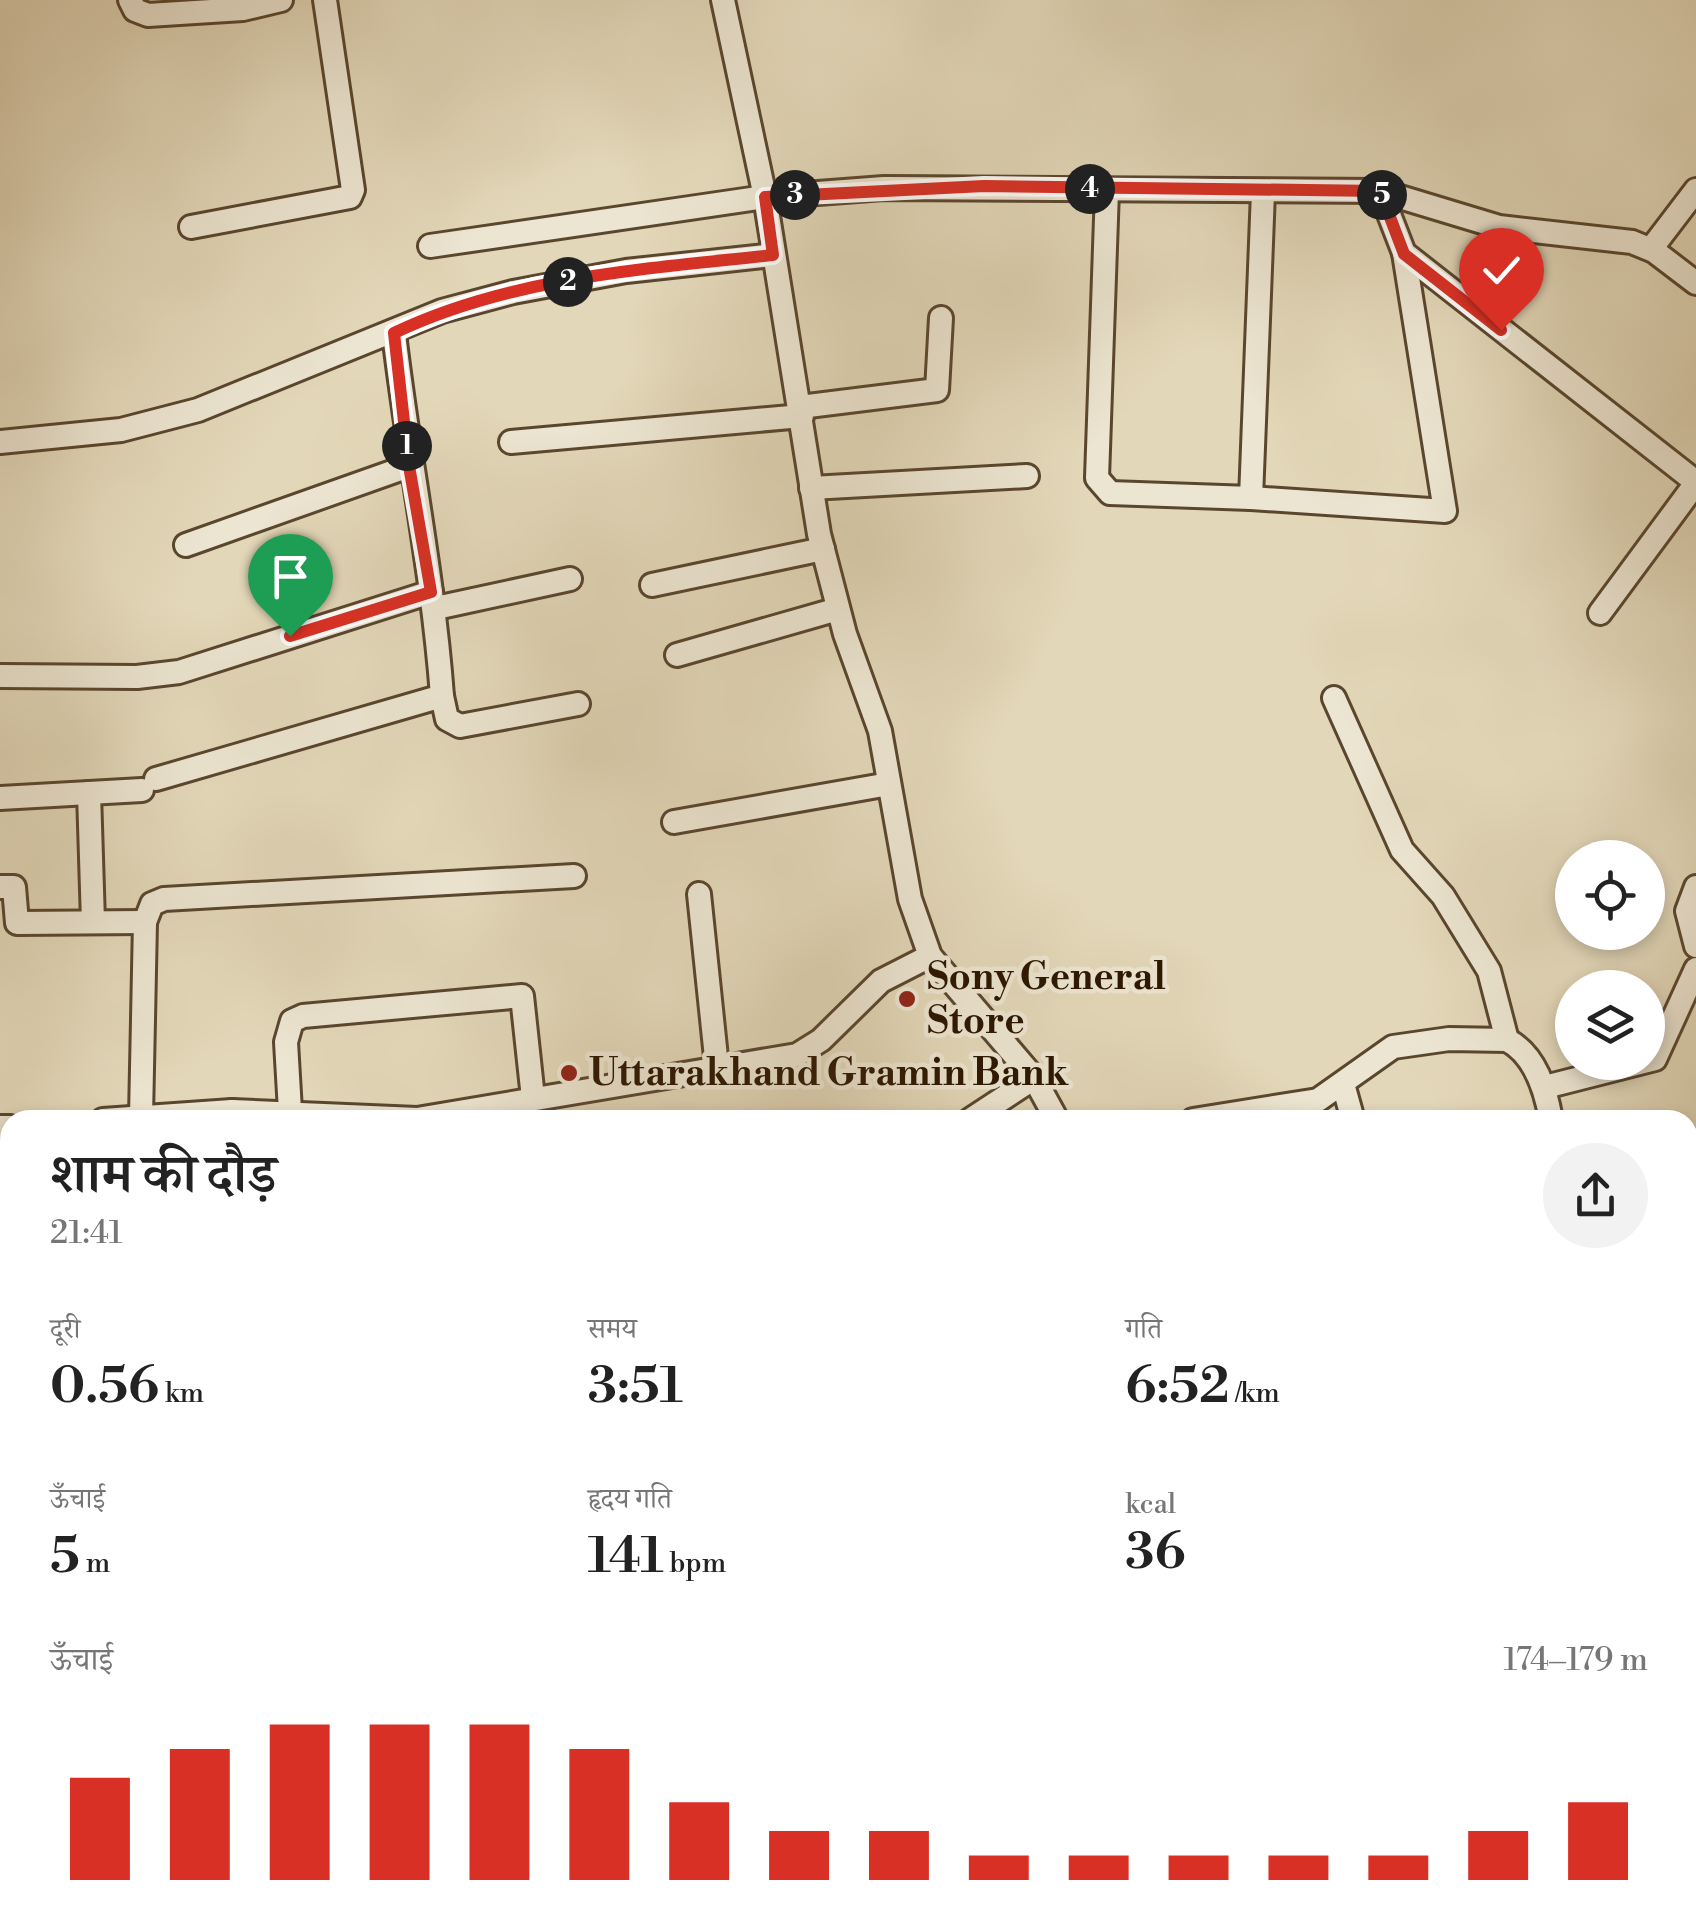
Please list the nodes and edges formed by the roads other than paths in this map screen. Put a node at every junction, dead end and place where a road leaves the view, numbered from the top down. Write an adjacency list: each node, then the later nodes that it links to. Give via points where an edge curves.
1 (130, 0): 5 (street, via 148,14)
2 (281, 0): 5 (street)
3 (324, 0): 11 (street, via 350,197)
4 (723, 0): 10 (street)
5 (243, 4)
6 (1107, 190): 9 (street); 10 (street, via 984,186); 26 (street, via 1097,478 1110,493)
7 (1696, 190): 13 (street)
8 (1380, 191): 9 (street); 13 (street, via 1499,227); 14 (street)
9 (1264, 192): 26 (street)
10 (765, 197): 12 (street); 15 (street)
11 (191, 226)
12 (430, 246)
13 (1651, 249): 16 (street)
14 (1404, 254): 24 (street); 26 (street, via 1445,512)
15 (773, 255): 18 (street, via 513,292 442,310); 19 (street)
16 (1696, 283)
17 (941, 318): 19 (street, via 937,390)
18 (394, 333): 20 (street, via 198,410 121,430); 22 (street)
19 (801, 412): 21 (street); 25 (street)
20 (0, 442)
21 (510, 442)
22 (409, 466): 27 (street); 31 (street)
23 (1027, 476): 25 (street)
24 (1696, 482): 33 (street)
25 (811, 488): 28 (street)
26 (1251, 498)
27 (186, 545)
28 (823, 548): 30 (street); 32 (street)
29 (570, 580): 31 (street)
30 (652, 585)
31 (433, 600): 35 (street, via 179,672); 36 (street)
32 (838, 608): 34 (street); 39 (street, via 880,731)
33 (1600, 613)
34 (677, 656)
35 (0, 676)
36 (442, 696): 38 (street, via 447,719 460,726); 40 (street, via 149,785)
37 (1334, 698): 52 (street, via 1402,850 1443,896 1489,971)
38 (578, 704)
39 (889, 784): 42 (street); 50 (street, via 910,898)
40 (89, 793): 41 (street); 47 (street)
41 (0, 798)
42 (674, 822)
43 (574, 876): 48 (street, via 164,899 152,904)
44 (0, 887): 47 (street, via 14,887 17,923)
45 (1696, 888): 49 (street, via 1687,912)
46 (698, 894): 53 (street)
47 (93, 922): 48 (street)
48 (145, 922): 58 (street)
49 (1696, 946)
50 (930, 956): 53 (street, via 881,981 808,1050); 54 (street)
51 (1696, 970): 56 (street, via 1656,1059)
52 (1507, 1040): 55 (street, via 1393,1047); 56 (street, via 1521,1049)
53 (717, 1067): 57 (street)
54 (1034, 1078): 61 (street); 62 (street)
55 (1343, 1084): 63 (street, via 1318,1100); 64 (street)
56 (1545, 1087): 65 (street)
57 (533, 1098): 59 (street, via 522,996 292,1021 286,1042); 60 (street)
58 (142, 1110)
59 (290, 1110)
60 (470, 1110)
61 (985, 1110)
62 (1052, 1110)
63 (1255, 1110)
64 (1350, 1110)
65 (1550, 1110)

